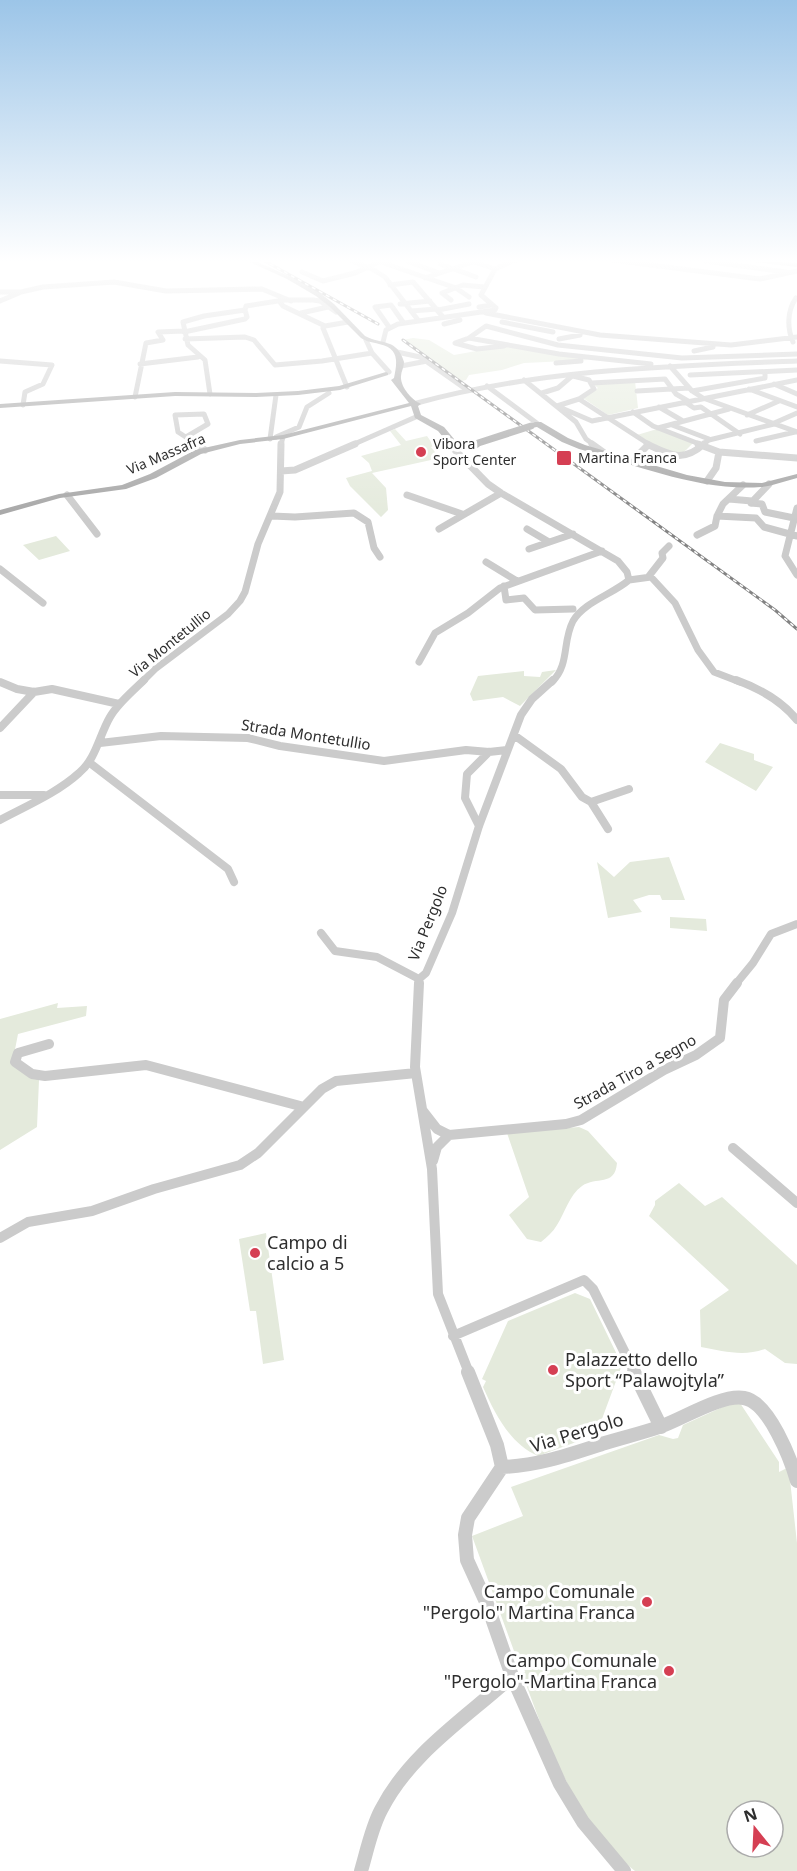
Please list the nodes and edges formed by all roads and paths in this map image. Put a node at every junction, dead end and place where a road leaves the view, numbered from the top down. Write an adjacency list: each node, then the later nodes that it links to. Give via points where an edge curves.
1 (145, 347): 40 (street)
2 (190, 347): 29 (street)
3 (259, 347): 33 (street, via 271,363)
4 (331, 347): 33 (street)
5 (369, 347): 24 (street)
6 (390, 347): 22 (main road)
7 (471, 347): 8 (street)
8 (492, 347)
9 (517, 347): 18 (street)
10 (578, 347): 23 (street)
11 (614, 347): 23 (street)
12 (635, 347): 27 (street)
13 (658, 347): 28 (street)
14 (674, 347): 19 (street)
15 (712, 347): 21 (street)
16 (714, 347): 30 (street)
17 (795, 347): 20 (street)
18 (524, 348): 32 (street)
19 (683, 348)
20 (790, 348): 25 (street, via 774,350); 30 (street)
21 (694, 351): 31 (street); 34 (street, via 720,354)
22 (397, 352): 36 (street); 44 (main road)
23 (619, 352): 27 (street)
24 (372, 353): 33 (street); 53 (street)
25 (778, 354): 26 (street); 30 (street)
26 (797, 354)
27 (633, 356): 28 (street); 39 (street)
28 (657, 356): 31 (street); 39 (street)
29 (198, 357): 40 (street); 70 (street, via 204,360)
30 (755, 357): 34 (street); 37 (street); 42 (street); 47 (street)
31 (682, 358): 34 (street); 45 (street)
32 (595, 359): 38 (street); 45 (street)
33 (336, 360): 61 (street)
34 (727, 360): 41 (street); 42 (street)
35 (0, 361): 79 (street, via 52,365 43,384 25,392)
36 (427, 361): 44 (street); 64 (street)
37 (797, 361)
38 (556, 363)
39 (655, 363): 45 (street)
40 (140, 364): 72 (street)
41 (721, 364): 43 (street); 48 (street)
42 (740, 364): 49 (street)
43 (702, 365): 45 (street); 50 (street)
44 (401, 366): 53 (main road)
45 (668, 367): 51 (street, Via Massafra); 63 (street)
46 (797, 370): 47 (street)
47 (765, 372): 49 (street); 60 (street, via 765,378)
48 (727, 373): 49 (street); 50 (street)
49 (746, 373)
50 (708, 374): 52 (street); 60 (street)
51 (569, 375): 54 (street, Via Massafra); 57 (street); 68 (street, via 558,387)
52 (690, 375)
53 (393, 376): 61 (main road); 67 (main road); 78 (main road)
54 (524, 380): 59 (street, Via Massafra); 68 (street)
55 (797, 380): 58 (street)
56 (634, 381): 57 (street); 62 (street, via 665,380); 73 (street)
57 (592, 383): 74 (street, via 594,389)
58 (774, 384): 66 (street); 69 (street)
59 (487, 386): 64 (street, Via Massafra); 94 (street)
60 (716, 386): 63 (street)
61 (347, 387): 67 (main road)
62 (673, 389): 63 (street); 65 (street); 77 (street)
63 (690, 389): 75 (street)
64 (467, 390): 78 (street, Via Massafra)
65 (656, 390): 73 (street); 82 (street)
66 (747, 390): 75 (street); 76 (street)
67 (332, 392): 71 (main road); 100 (street, via 306,407 299,427)
68 (542, 393): 81 (street)
69 (796, 393): 76 (street)
70 (210, 394): 71 (main road); 72 (main road)
71 (276, 395): 100 (street)
72 (135, 397): 79 (main road)
73 (638, 397): 85 (street)
74 (582, 398): 81 (street); 91 (street)
75 (703, 398): 77 (street); 84 (street)
76 (775, 400): 83 (street); 89 (street)
77 (687, 401): 82 (street); 87 (street, via 694,408)
78 (414, 404): 90 (main road); 100 (main road, Via Massafra)
79 (23, 405): 80 (main road)
80 (0, 406)
81 (557, 406): 91 (street, via 587,421); 107 (street, via 576,423 586,439)
82 (663, 406): 85 (street); 92 (street)
83 (797, 407)
84 (729, 408): 87 (street); 89 (street)
85 (644, 410): 86 (street)
86 (633, 412): 91 (street); 96 (street)
87 (711, 413): 92 (street); 98 (street)
88 (797, 413): 93 (street)
89 (745, 414): 93 (street)
90 (418, 416): 104 (main road, via 444,432); 112 (street, via 302,467)
91 (609, 417): 103 (street)
92 (684, 421): 95 (street)
93 (773, 423): 97 (street); 98 (street)
94 (534, 425): 104 (main road, bridge); 107 (main road, via 570,443)
95 (672, 425): 96 (street); 102 (street)
96 (658, 428): 102 (street)
97 (794, 430): 101 (street)
98 (739, 433): 101 (street); 102 (street); 108 (street, via 759,448)
99 (186, 437): 99 (street, via 178,432 175,415 204,414 208,424); 105 (street)
100 (276, 438): 105 (main road, Via Massafra); 112 (street, Via Montetullio)
101 (755, 440): 109 (street, via 767,448)
102 (706, 441): 103 (street, via 687,456); 106 (street)
103 (648, 445): 110 (street)
104 (457, 448): 117 (street, via 488,484)
105 (205, 450): 118 (main road, Via Massafra, via 123,487)
106 (720, 452): 108 (street); 111 (street); 114 (street)
107 (606, 454): 114 (main road)
108 (760, 454): 109 (street)
109 (768, 454): 111 (street)
110 (638, 455)
111 (797, 458)
112 (281, 468): 125 (street, Via Montetullio, via 280,492)
113 (797, 476): 115 (main road)
114 (707, 481): 116 (main road)
115 (769, 484): 116 (main road); 121 (street)
116 (743, 485): 120 (street)
117 (501, 493): 123 (street); 130 (street)
118 (67, 495): 122 (main road, Via Massafra); 129 (street)
119 (407, 495): 123 (street)
120 (729, 499): 121 (street); 126 (street)
121 (752, 502): 124 (street, via 762,504 765,512)
122 (0, 513)
123 (462, 514): 128 (street)
124 (796, 514): 132 (street)
125 (272, 516): 137 (street, via 354,513 368,522 372,543); 150 (street, Via Montetullio, via 258,544 240,601 155,669)
126 (717, 516): 131 (street, via 715,526); 132 (street, via 756,518 764,527)
127 (527, 529): 133 (street)
128 (439, 530)
129 (96, 534)
130 (573, 534): 133 (street); 136 (street)
131 (697, 535)
132 (794, 535): 140 (street, via 786,558)
133 (549, 542): 135 (street)
134 (669, 546): 142 (street)
135 (529, 549)
136 (602, 551): 141 (street, via 618,561); 143 (street)
137 (380, 557)
138 (486, 562): 143 (street)
139 (0, 569): 145 (street)
140 (797, 575)
141 (628, 576): 142 (street, via 638,581); 153 (street, Via Pergolo, via 621,588 576,617 570,626 563,666 532,699)
142 (649, 576): 151 (street, via 675,603 698,650 714,672 749,685 787,708)
143 (517, 581): 144 (street)
144 (504, 586): 146 (street, via 506,600 524,597 535,610); 147 (street, via 435,633)
145 (43, 603)
146 (573, 609)
147 (419, 662)
148 (0, 682): 149 (street)
149 (34, 692): 150 (street, via 52,689); 152 (street)
150 (119, 704): 154 (street, Via Montetullio)
151 (797, 720)
152 (0, 728)
153 (514, 735): 155 (street, Via Pergolo); 161 (street, via 561,768 582,797)
154 (99, 743): 156 (street, Strada Montetullio, via 161,736 248,738 384,761 466,750); 157 (street, Via Montetullio)
155 (507, 750): 156 (street, Strada Montetullio); 163 (street, Via Pergolo)
156 (489, 752): 163 (street, via 467,774 465,798)
157 (90, 763): 160 (street, Via Montetullio); 165 (street, via 228,869)
158 (629, 789): 161 (street)
159 (0, 795): 160 (street)
160 (47, 795): 162 (street, Via Montetullio)
161 (591, 802): 164 (street)
162 (0, 821)
163 (479, 826): 168 (street, Via Pergolo, via 452,913 426,973)
164 (608, 829)
165 (234, 882)
166 (797, 924): 173 (street, Strada Tiro a Segno, via 771,934 730,990 724,1000 720,1038 711,1046 574,1123)
167 (321, 933): 168 (street, via 335,951 377,957)
168 (419, 979): 170 (street, Via Pergolo)
169 (49, 1044): 171 (street, via 18,1053 15,1062 32,1074 45,1076 146,1065)
170 (416, 1073): 171 (street, via 336,1081); 172 (street, Via Pergolo)
171 (304, 1107): 177 (street, via 258,1153 240,1164 92,1211 28,1222)
172 (421, 1108): 173 (street, via 437,1130); 175 (street, Via Pergolo)
173 (449, 1135): 175 (street, via 437,1147)
174 (733, 1148): 176 (street)
175 (432, 1169): 178 (street, Via Pergolo, via 438,1288)
176 (797, 1203)
177 (0, 1238)
178 (453, 1336): 179 (street, via 584,1280 593,1289); 180 (street, Via Pergolo, via 497,1445)
179 (661, 1427): 180 (street, Via Pergolo, via 549,1462 524,1468); 181 (street, Via Pergolo, via 728,1399 747,1398 762,1409)
180 (502, 1467): 182 (street, via 468,1518 465,1535 467,1560)
181 (796, 1474)
182 (512, 1676): 183 (street, via 414,1762 398,1782 381,1811); 184 (street, via 560,1784 583,1822)
183 (361, 1871)
184 (624, 1871)

